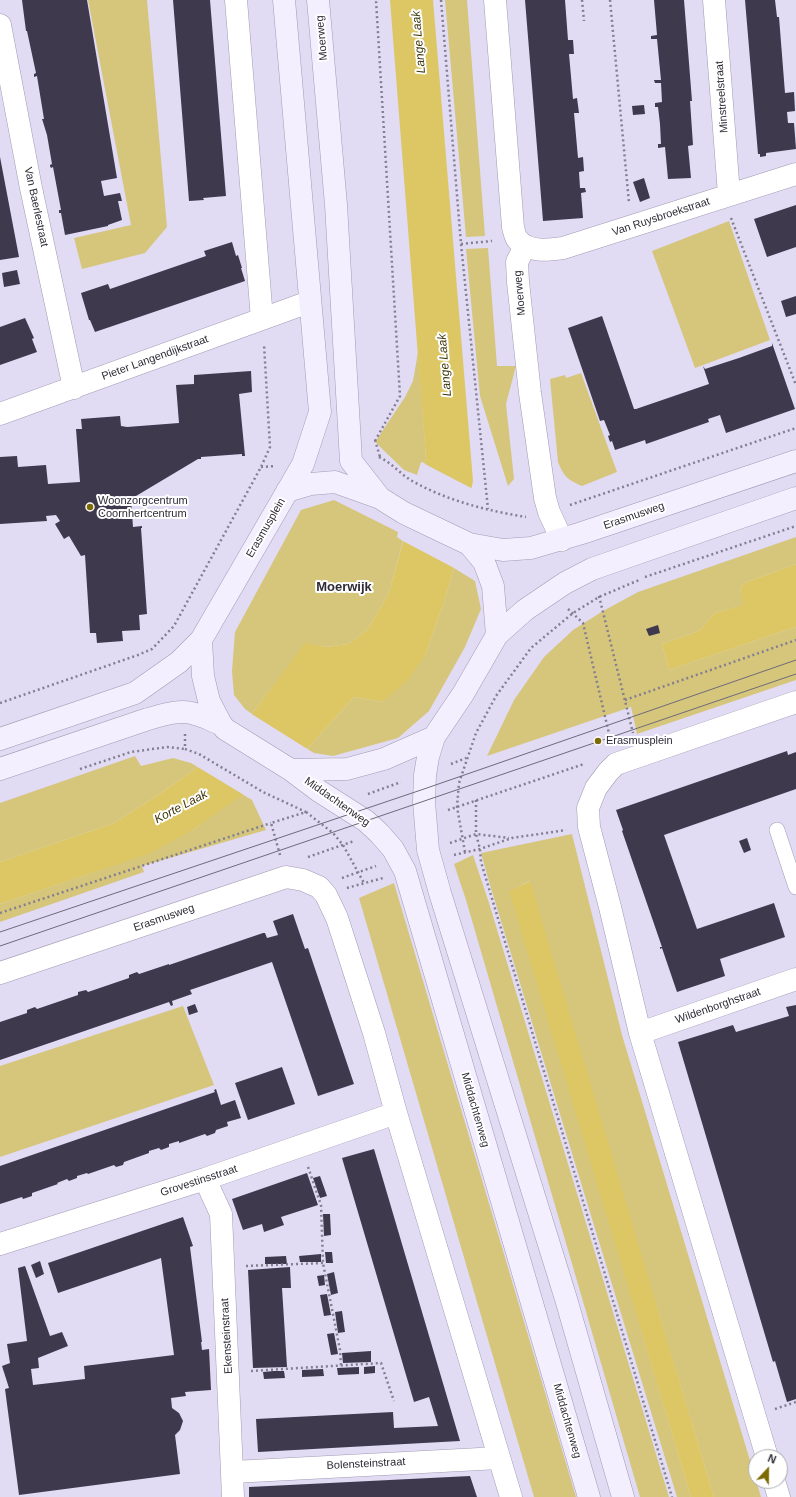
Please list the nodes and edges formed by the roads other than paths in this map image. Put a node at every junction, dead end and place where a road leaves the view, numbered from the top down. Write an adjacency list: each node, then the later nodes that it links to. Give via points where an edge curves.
1 (236, 0): 11 (street)
2 (284, 0): 10 (main road)
3 (318, 0): 16 (main road, Moerweg, via 336,205 352,461)
4 (495, 0): 9 (street, via 513,227)
5 (714, 0): 8 (street, Minstreelstraat)
6 (0, 25): 12 (street, Van Baerlestraat, via 31,188)
7 (796, 174): 8 (street, Van Ruysbroekstraat)
8 (726, 196): 9 (street, Van Ruysbroekstraat, via 563,248 544,251)
9 (521, 242): 18 (street, Moerweg, via 517,262 518,282 545,498 549,512)
10 (310, 302): 11 (street, Pieter Langendijkstraat); 15 (main road, via 320,412 303,464)
11 (262, 319): 12 (street, Pieter Langendijkstraat)
12 (74, 388): 13 (street, Pieter Langendijkstraat)
13 (0, 414)
14 (796, 462): 18 (main road, Erasmusweg)
15 (287, 491): 16 (main road, Erasmusplein, via 311,484 334,482); 21 (main road, Erasmusplein)
16 (380, 498): 19 (main road, Erasmusplein, via 404,513)
17 (796, 498): 20 (main road, via 592,569 526,610)
18 (572, 536): 19 (main road, Erasmusweg, via 532,548 503,550)
19 (469, 544): 20 (main road, Erasmusplein, via 484,562 493,586)
20 (497, 636): 24 (main road)
21 (201, 640): 23 (main road, via 203,676 209,701); 25 (main road, via 179,662 135,693)
22 (796, 702): 32 (street, via 616,764 596,788 588,808 589,827)
23 (223, 726): 26 (main road, via 194,713 171,713 148,718); 27 (main road)
24 (434, 737): 27 (main road, via 384,760 347,769); 42 (main road, via 428,757 424,789 428,850 566,1299)
25 (0, 739)
26 (0, 769)
27 (291, 770): 41 (main road, Middachtenweg, via 366,821 393,849 405,871)
28 (778, 830): 29 (lane)
29 (796, 887)
30 (0, 973): 33 (street, Erasmusweg, via 286,877 303,880 319,887 326,895 337,918)
31 (796, 979): 32 (street, Wildenborghstraat)
32 (640, 1033): 36 (street)
33 (396, 1112): 34 (street, Grovestinsstraat); 37 (street)
34 (205, 1179): 35 (street, Grovestinsstraat); 38 (street, Ekensteinstraat, via 221,1214)
35 (0, 1244)
36 (765, 1449)
37 (499, 1458): 38 (street, Bolensteinstraat); 40 (street)
38 (233, 1472): 39 (street, Ekensteinstraat)
39 (234, 1497)
40 (511, 1497)
41 (589, 1497)
42 (623, 1497)

